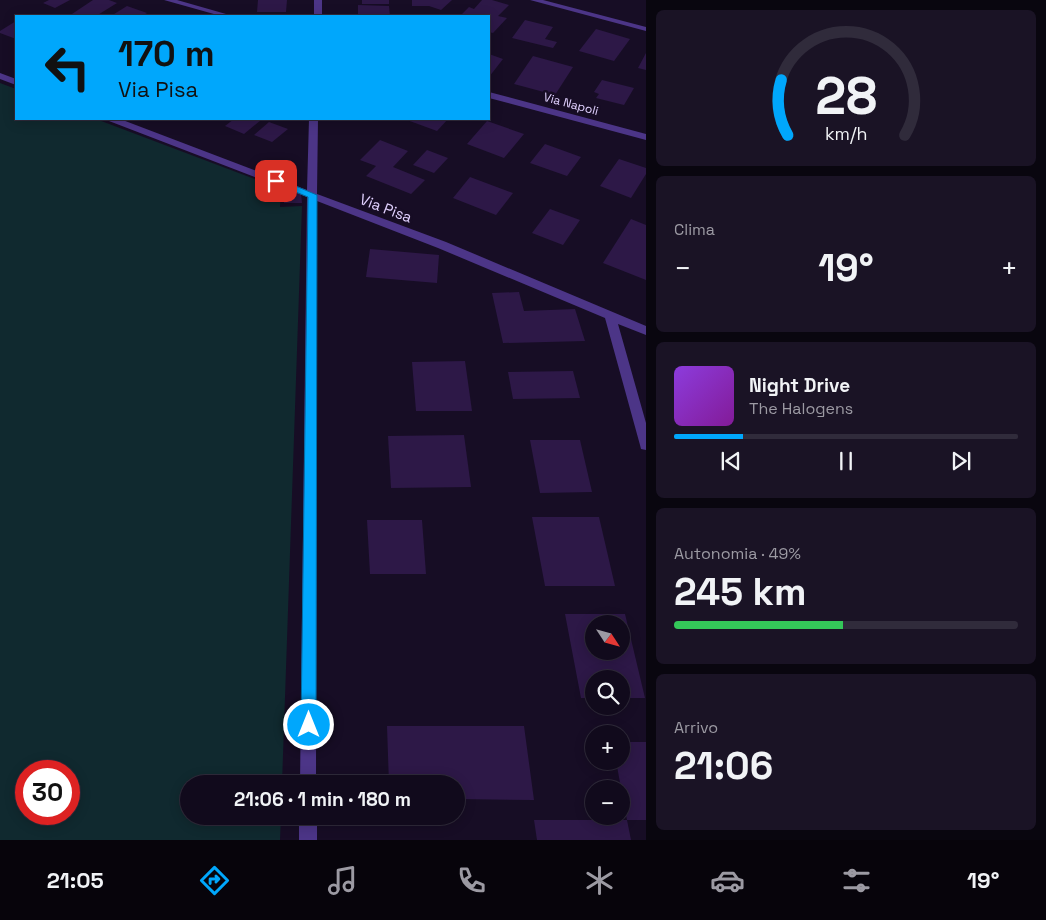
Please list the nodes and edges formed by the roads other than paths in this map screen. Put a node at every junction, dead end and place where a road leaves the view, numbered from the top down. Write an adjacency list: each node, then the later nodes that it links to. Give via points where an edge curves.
1 (168, 0): 4 (street)
2 (318, 0): 5 (street)
3 (534, 0): 6 (street)
4 (225, 15)
5 (318, 15)
6 (646, 29)
7 (0, 76): 8 (street)
8 (15, 82)
9 (490, 95): 12 (street, Via Napoli)
10 (115, 120): 13 (street, Via Pisa)
11 (314, 120): 13 (street)
12 (646, 137)
13 (312, 195): 14 (street, Via Pisa, via 442,245); 17 (street)
14 (610, 317): 15 (street, Via Pisa); 16 (street)
15 (646, 331)
16 (646, 445)
17 (308, 775)
18 (308, 825): 19 (street)
19 (308, 840)

